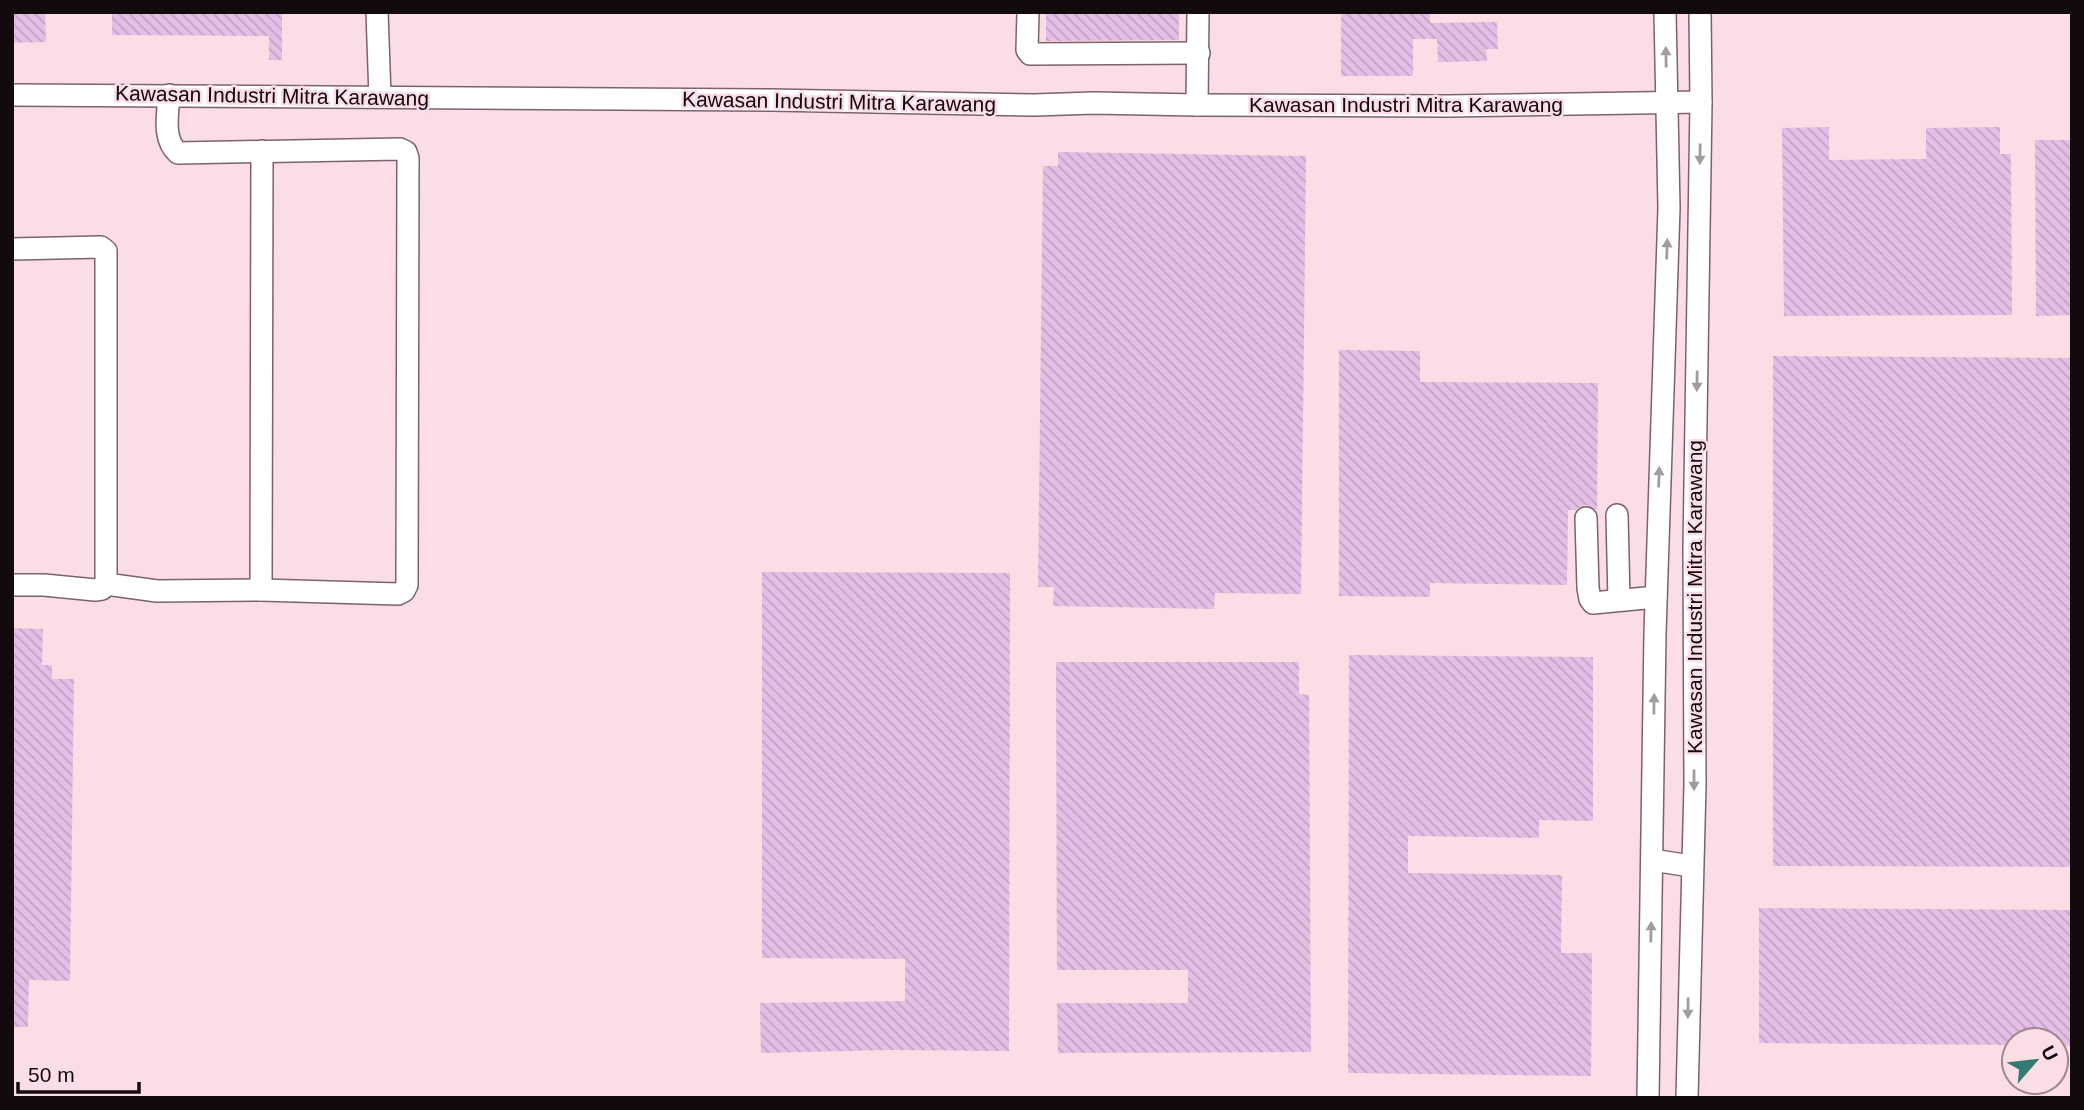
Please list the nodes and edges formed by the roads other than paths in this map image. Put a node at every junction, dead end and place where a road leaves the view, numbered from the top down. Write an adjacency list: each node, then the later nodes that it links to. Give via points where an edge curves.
1 (377, 12): 9 (street)
2 (1028, 12): 6 (street, via 1030,54)
3 (1198, 12): 6 (street)
4 (1665, 12): 10 (street, Kawasan Industri Mitra Karawang, one-way to 4)
5 (1700, 12): 11 (street, Kawasan Industri Mitra Karawang)
6 (1199, 52): 12 (street)
7 (12, 94): 8 (street, Kawasan Industri Mitra Karawang)
8 (169, 95): 9 (street, Kawasan Industri Mitra Karawang); 13 (street, via 168,139 178,153)
9 (380, 97): 12 (street, Kawasan Industri Mitra Karawang)
10 (1666, 102): 11 (street); 12 (street, Kawasan Industri Mitra Karawang); 20 (street, Kawasan Industri Mitra Karawang, one-way to 10, via 1669,208)
11 (1701, 102): 23 (street, Kawasan Industri Mitra Karawang, one-way to 23)
12 (1197, 106)
13 (262, 151): 19 (street); 19 (street, via 400,149 406,152 408,172 407,586 398,594)
14 (12, 249): 18 (street, via 101,247 106,251)
15 (1617, 515): 21 (street)
16 (1586, 518): 21 (street, via 1590,599 1593,603)
17 (12, 584): 18 (street, via 100,590)
18 (106, 584): 19 (street, via 157,591)
19 (261, 590)
20 (1656, 597): 21 (street); 22 (street, Kawasan Industri Mitra Karawang, one-way to 20)
21 (1619, 600)
22 (1651, 860): 23 (street); 24 (street, Kawasan Industri Mitra Karawang, one-way to 22)
23 (1691, 866): 25 (street, Kawasan Industri Mitra Karawang, one-way to 25)
24 (1648, 1098)
25 (1687, 1098)

